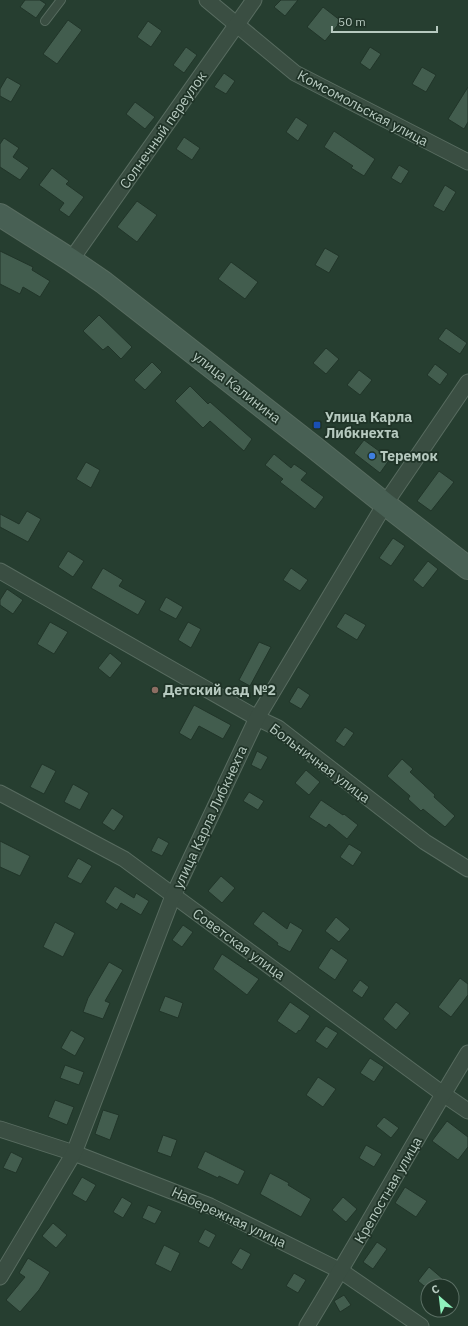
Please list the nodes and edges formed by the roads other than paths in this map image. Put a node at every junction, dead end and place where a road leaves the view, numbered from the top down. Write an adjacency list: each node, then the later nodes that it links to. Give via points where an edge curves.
1 (61, 0): 4 (lane)
2 (207, 0): 5 (street, Комсомольская улица)
3 (254, 0): 5 (street, Солнечный переулок)
4 (45, 21)
5 (238, 24): 6 (street, Комсомольская улица, via 295,73); 8 (street, Солнечный переулок)
6 (468, 162)
7 (0, 215): 8 (street, улица Калинина)
8 (71, 260): 10 (street, улица Калинина, via 103,282)
9 (468, 382): 10 (street, улица Карла Либкнехта)
10 (385, 504): 11 (street, улица Калинина); 13 (street, улица Карла Либкнехта)
11 (468, 568)
12 (0, 571): 13 (street, Больничная улица)
13 (257, 718): 15 (street, Больничная улица, via 278,728 425,842); 16 (street, улица Карла Либкнехта)
14 (0, 793): 16 (street, Советская улица, via 124,859)
15 (468, 869)
16 (173, 896): 18 (street, Советская улица); 21 (street, улица Карла Либкнехта)
17 (468, 1053): 18 (street, Крепостная улица)
18 (443, 1094): 19 (street, Советская улица); 22 (street, Крепостная улица)
19 (468, 1111)
20 (0, 1129): 21 (street, Набережная улица)
21 (74, 1153): 22 (street, Набережная улица, via 210,1206); 23 (street, улица Карла Либкнехта)
22 (341, 1271): 24 (street, Крепостная улица); 25 (street, Набережная улица)
23 (0, 1277)
24 (307, 1326)
25 (420, 1326)

